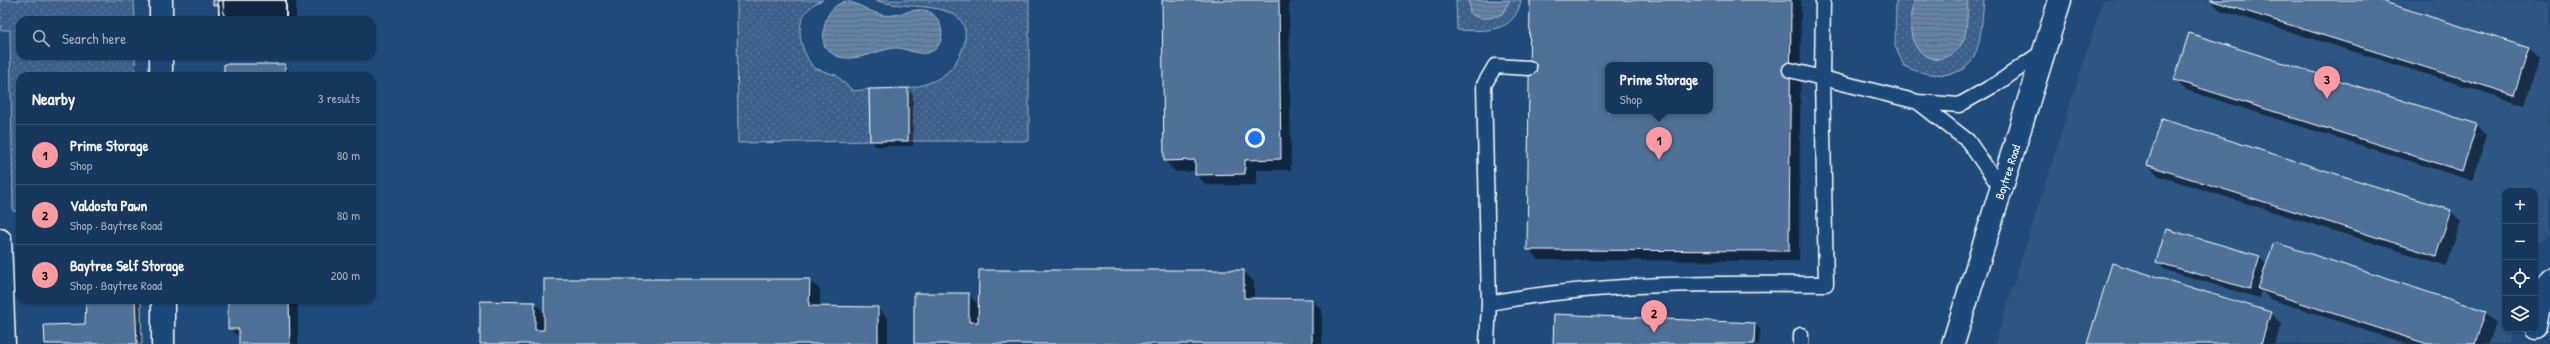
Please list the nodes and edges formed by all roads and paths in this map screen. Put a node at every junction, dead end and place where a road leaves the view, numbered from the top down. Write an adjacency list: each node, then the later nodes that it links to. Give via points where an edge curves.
1 (160, 0): 4 (main road)
2 (1823, 0): 10 (lane)
3 (2060, 0): 5 (main road, Baytree Road)
4 (161, 16)
5 (2045, 50): 11 (lane, via 1998,83 1959,105); 12 (main road, Baytree Road)
6 (161, 60): 9 (main road)
7 (1529, 68): 15 (lane, via 1495,66 1484,85)
8 (1790, 70): 10 (lane)
9 (161, 72)
10 (1822, 78): 11 (lane); 15 (lane, via 1826,284 1673,283 1536,294)
11 (1918, 102): 12 (lane, via 1968,141)
12 (2002, 190): 22 (main road, Baytree Road)
13 (0, 240): 19 (main road)
14 (2550, 281): 17 (main road, via 2541,296)
15 (1489, 303): 21 (lane)
16 (163, 304): 20 (main road)
17 (2538, 312)
18 (2534, 332): 23 (main road)
19 (4, 344)
20 (163, 344)
21 (1487, 344)
22 (1953, 344)
23 (2531, 344)

